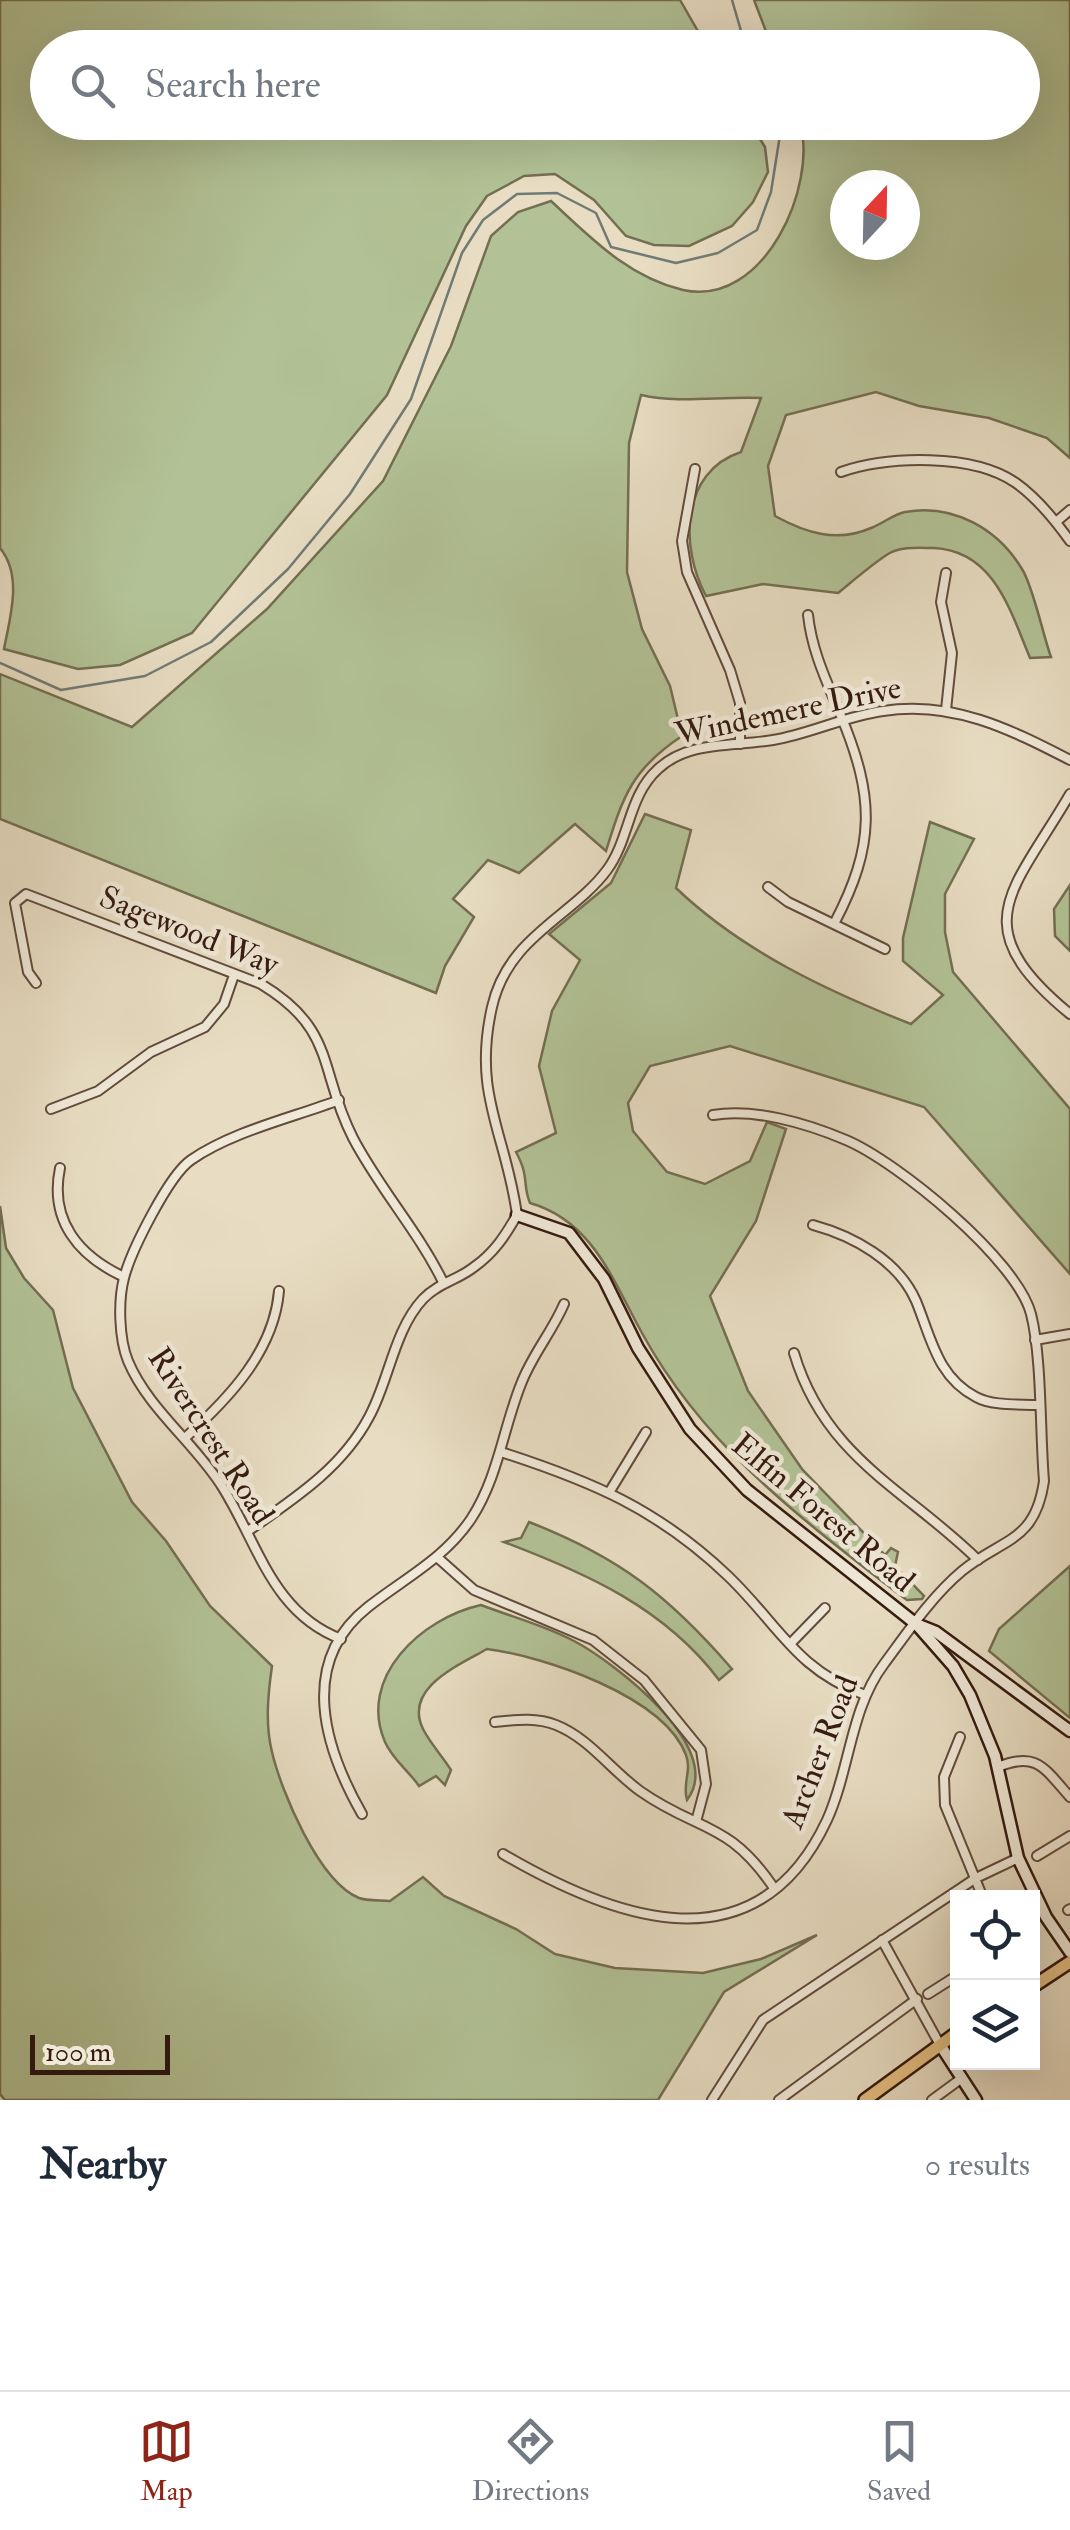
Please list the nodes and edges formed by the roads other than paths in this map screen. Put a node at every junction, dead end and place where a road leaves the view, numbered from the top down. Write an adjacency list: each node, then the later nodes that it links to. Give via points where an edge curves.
1 (696, 470): 10 (street, via 682,541 687,572 740,704)
2 (841, 472): 4 (street, via 906,458 987,470 1015,482)
3 (1070, 510): 4 (street)
4 (1056, 522): 5 (street)
5 (1070, 541)
6 (946, 573): 8 (street, via 941,602 952,653)
7 (808, 615): 9 (street, via 811,641)
8 (946, 710): 9 (street, Windemere Drive, via 880,711); 11 (street, Windemere Drive, via 981,718)
9 (844, 721): 10 (street, Windemere Drive); 14 (street, via 868,819 861,867)
10 (740, 744): 23 (street, Windemere Drive, via 676,754 654,772 607,871 541,926 493,1001 484,1046 486,1094)
11 (1070, 760)
12 (1070, 794): 18 (street, via 1016,879 1008,904 1016,963)
13 (768, 887): 14 (street)
14 (835, 922): 15 (street)
15 (885, 950)
16 (234, 975): 17 (street, Sagewood Way, via 26,894 15,903); 19 (street, Sagewood Way, via 285,999 308,1021); 20 (street, via 224,1004 205,1028 152,1052 98,1091)
17 (36, 983)
18 (1070, 1014)
19 (340, 1100): 25 (street, Rivercrest Road, via 188,1161); 26 (street, Sagewood Way, via 352,1135)
20 (51, 1110)
21 (713, 1115): 30 (street, Archer Road, via 742,1110 846,1140 912,1182 1014,1276 1031,1313)
22 (60, 1168): 25 (street, via 56,1186 71,1239 91,1262)
23 (517, 1214): 26 (street, via 500,1244 473,1269); 41 (street, Elfin Forest Road, via 568,1233 604,1279 638,1348 690,1428 747,1490)
24 (813, 1225): 32 (street, via 848,1234 882,1259 914,1297 930,1345 950,1376 977,1398)
25 (124, 1277): 34 (street, Rivercrest Road, via 127,1359 147,1394)
26 (443, 1282): 37 (street, via 421,1301 370,1417 345,1453 309,1489)
27 (279, 1291): 34 (street, via 278,1313 248,1370)
28 (564, 1304): 35 (street, via 522,1379)
29 (1070, 1334): 30 (street)
30 (1034, 1340): 32 (street, Archer Road)
31 (794, 1353): 39 (street, via 804,1386 864,1468)
32 (1037, 1404): 39 (street, Archer Road, via 1044,1481 1036,1516 1013,1541)
33 (646, 1432): 36 (street)
34 (186, 1437): 37 (street, Rivercrest Road)
35 (501, 1452): 36 (street); 38 (street, via 473,1515)
36 (610, 1491): 43 (street, via 728,1576)
37 (248, 1532): 42 (street, Rivercrest Road, via 288,1605 314,1628)
38 (438, 1558): 42 (street, via 365,1609); 51 (street, via 474,1590 593,1640 644,1680 701,1750 706,1784)
39 (978, 1560): 41 (street, Archer Road)
40 (825, 1608): 43 (street)
41 (916, 1624): 44 (street, Archer Road); 46 (street); 48 (street, via 970,1695)
42 (342, 1639): 50 (street, via 326,1687 324,1730)
43 (790, 1644): 44 (street, via 824,1679)
44 (865, 1695): 57 (street, Archer Road, via 826,1821)
45 (495, 1722): 51 (street, via 533,1719 573,1732 639,1790)
46 (1070, 1732)
47 (960, 1738): 56 (street, via 944,1777 945,1805)
48 (998, 1766): 49 (street, via 1031,1759); 55 (street)
49 (1070, 1797)
50 (362, 1814)
51 (696, 1818): 57 (street, via 730,1836)
52 (1070, 1836): 54 (street)
53 (503, 1854): 57 (street, Archer Road, via 579,1896 690,1922 736,1911)
54 (1037, 1856)
55 (1018, 1858): 56 (street); 60 (street)
56 (976, 1878): 58 (street); 59 (street)
57 (774, 1888)
58 (980, 1890)
59 (882, 1940): 65 (street); 69 (street, via 763,2020)
60 (1070, 1952)
61 (1070, 1962): 63 (main road)
62 (950, 1980): 64 (street)
63 (1040, 1982)
64 (928, 1994)
65 (917, 1999): 67 (street); 70 (street)
66 (950, 2037): 67 (main road)
67 (939, 2044): 68 (street); 71 (main road)
68 (962, 2078): 72 (street); 73 (street)
69 (712, 2100)
70 (778, 2100)
71 (865, 2100)
72 (932, 2100)
73 (976, 2100)

